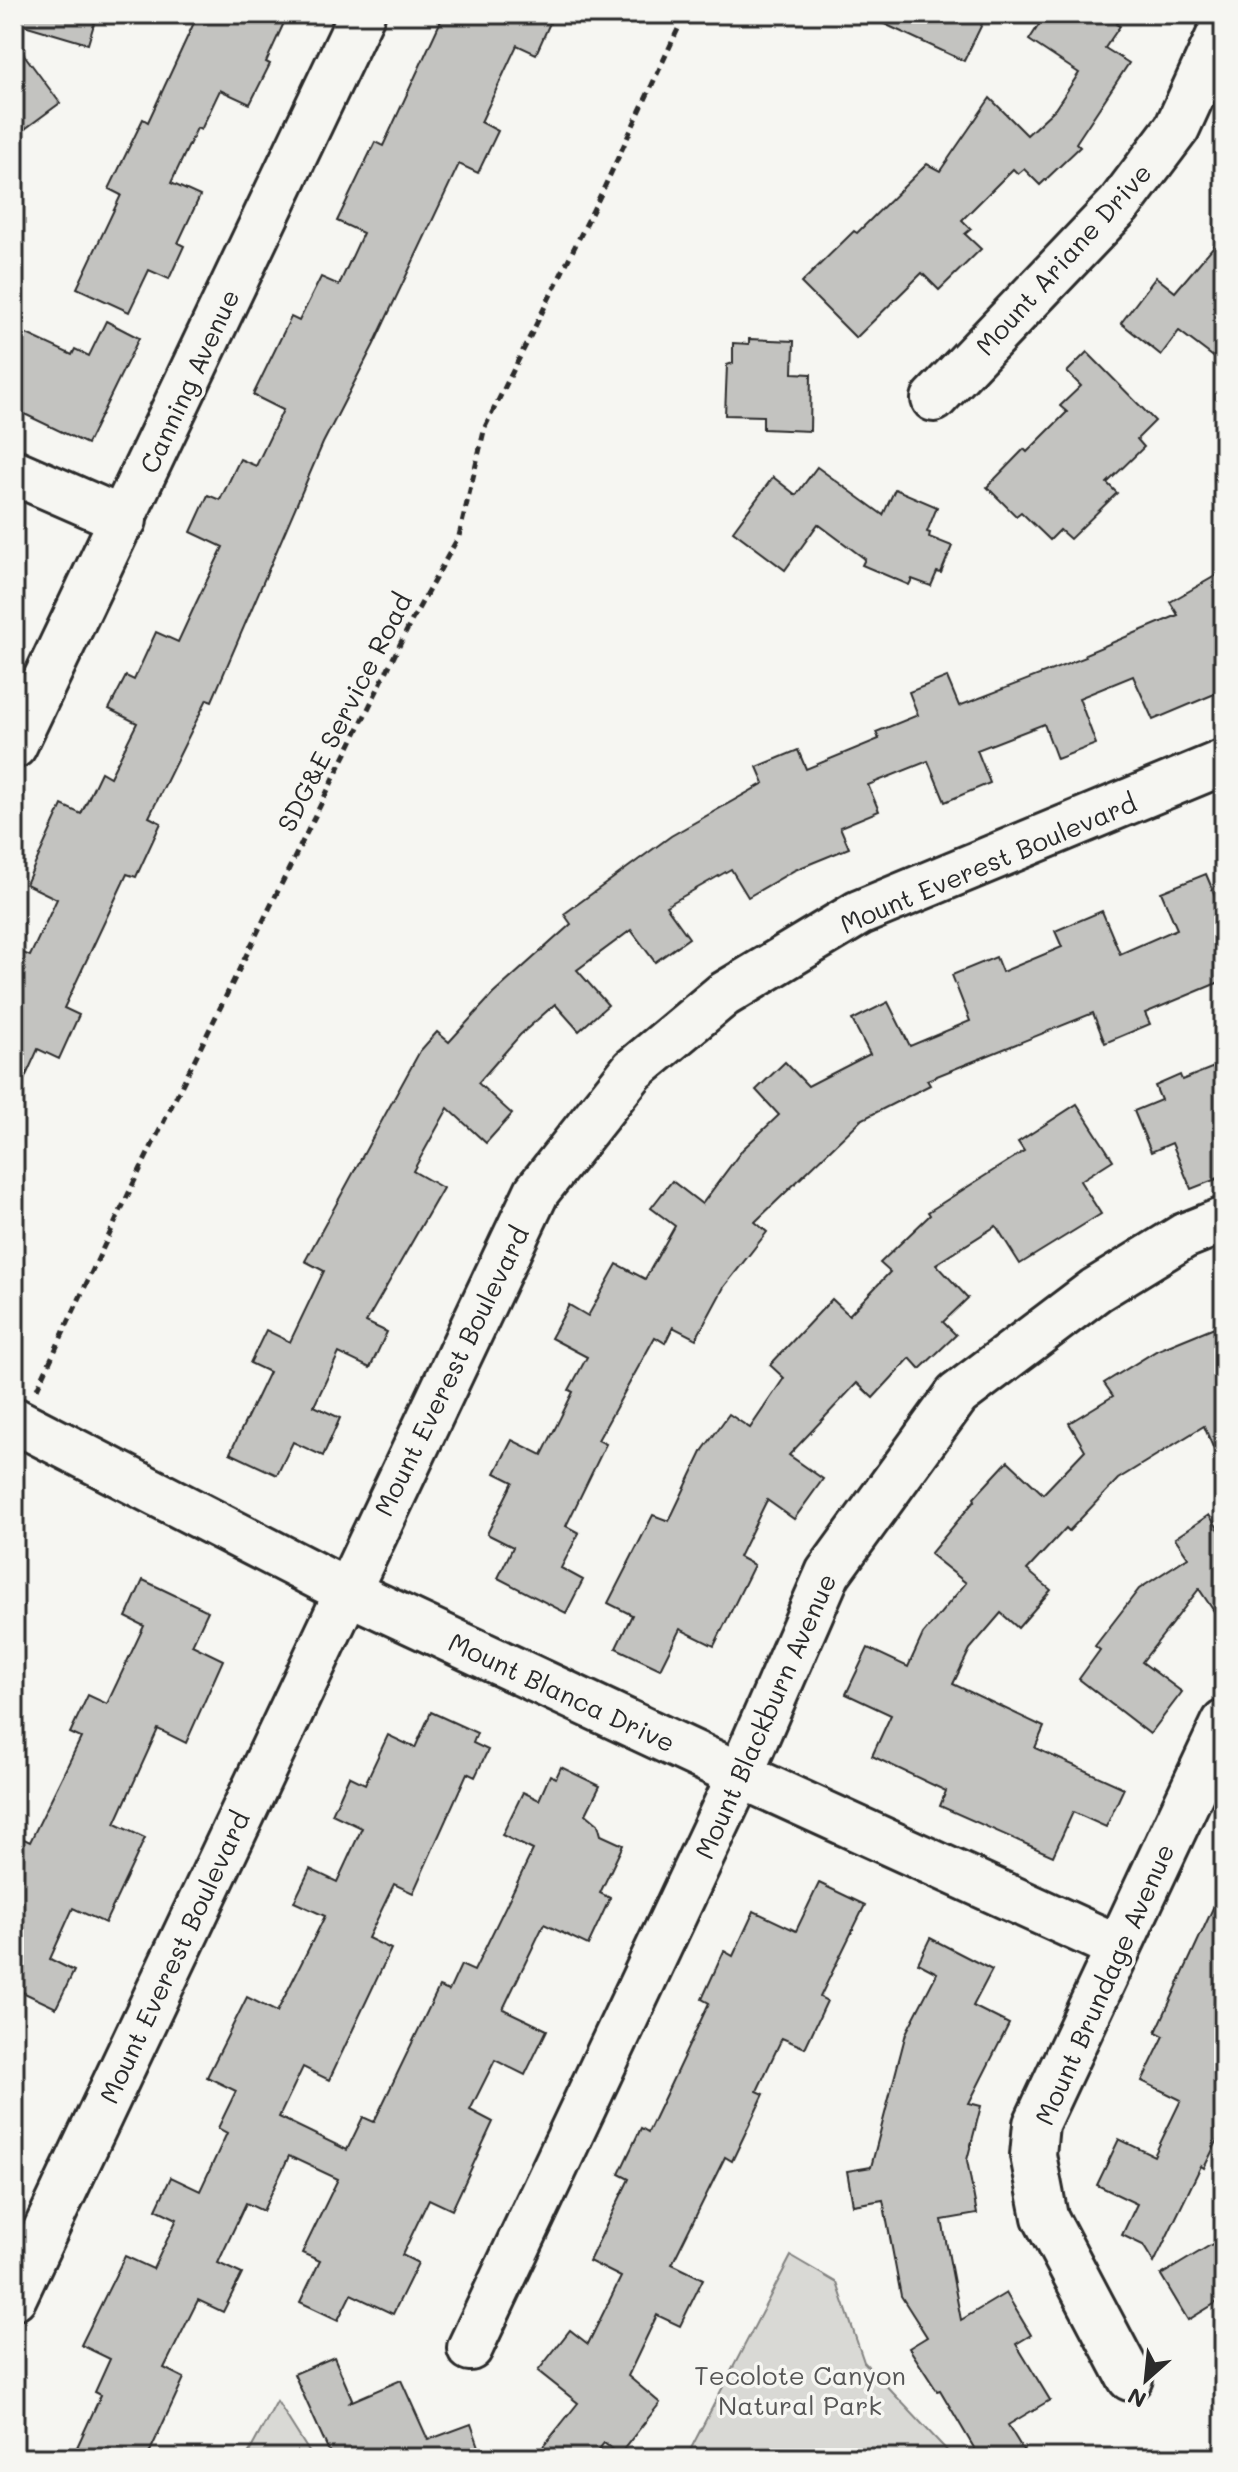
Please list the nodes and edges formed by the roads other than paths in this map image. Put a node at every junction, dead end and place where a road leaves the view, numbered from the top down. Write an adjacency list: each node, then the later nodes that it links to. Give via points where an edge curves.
1 (362, 14): 5 (street, Canning Avenue)
2 (1224, 25): 3 (street, Mount Ariane Drive, via 1177,128 1119,205)
3 (934, 399)
4 (14, 472): 5 (street)
5 (124, 520): 6 (street, Canning Avenue)
6 (14, 746)
7 (1224, 762): 10 (street, Mount Everest Boulevard, via 859,913 723,995 633,1070 537,1191)
8 (1224, 1220): 12 (street, Mount Blackburn Avenue, via 1184,1236 1096,1290 957,1395 828,1573)
9 (17, 1421): 10 (street, Mount Blanca Drive)
10 (346, 1591): 12 (street, Mount Blanca Drive); 14 (street, Mount Everest Boulevard)
11 (1224, 1723): 13 (street, Mount Brundage Avenue)
12 (740, 1775): 13 (street, Mount Blanca Drive); 15 (street, Mount Blackburn Avenue)
13 (1118, 1947): 16 (street, Mount Brundage Avenue, via 1036,2124 1033,2155 1045,2217)
14 (14, 2297)
15 (470, 2348)
16 (1130, 2378)

